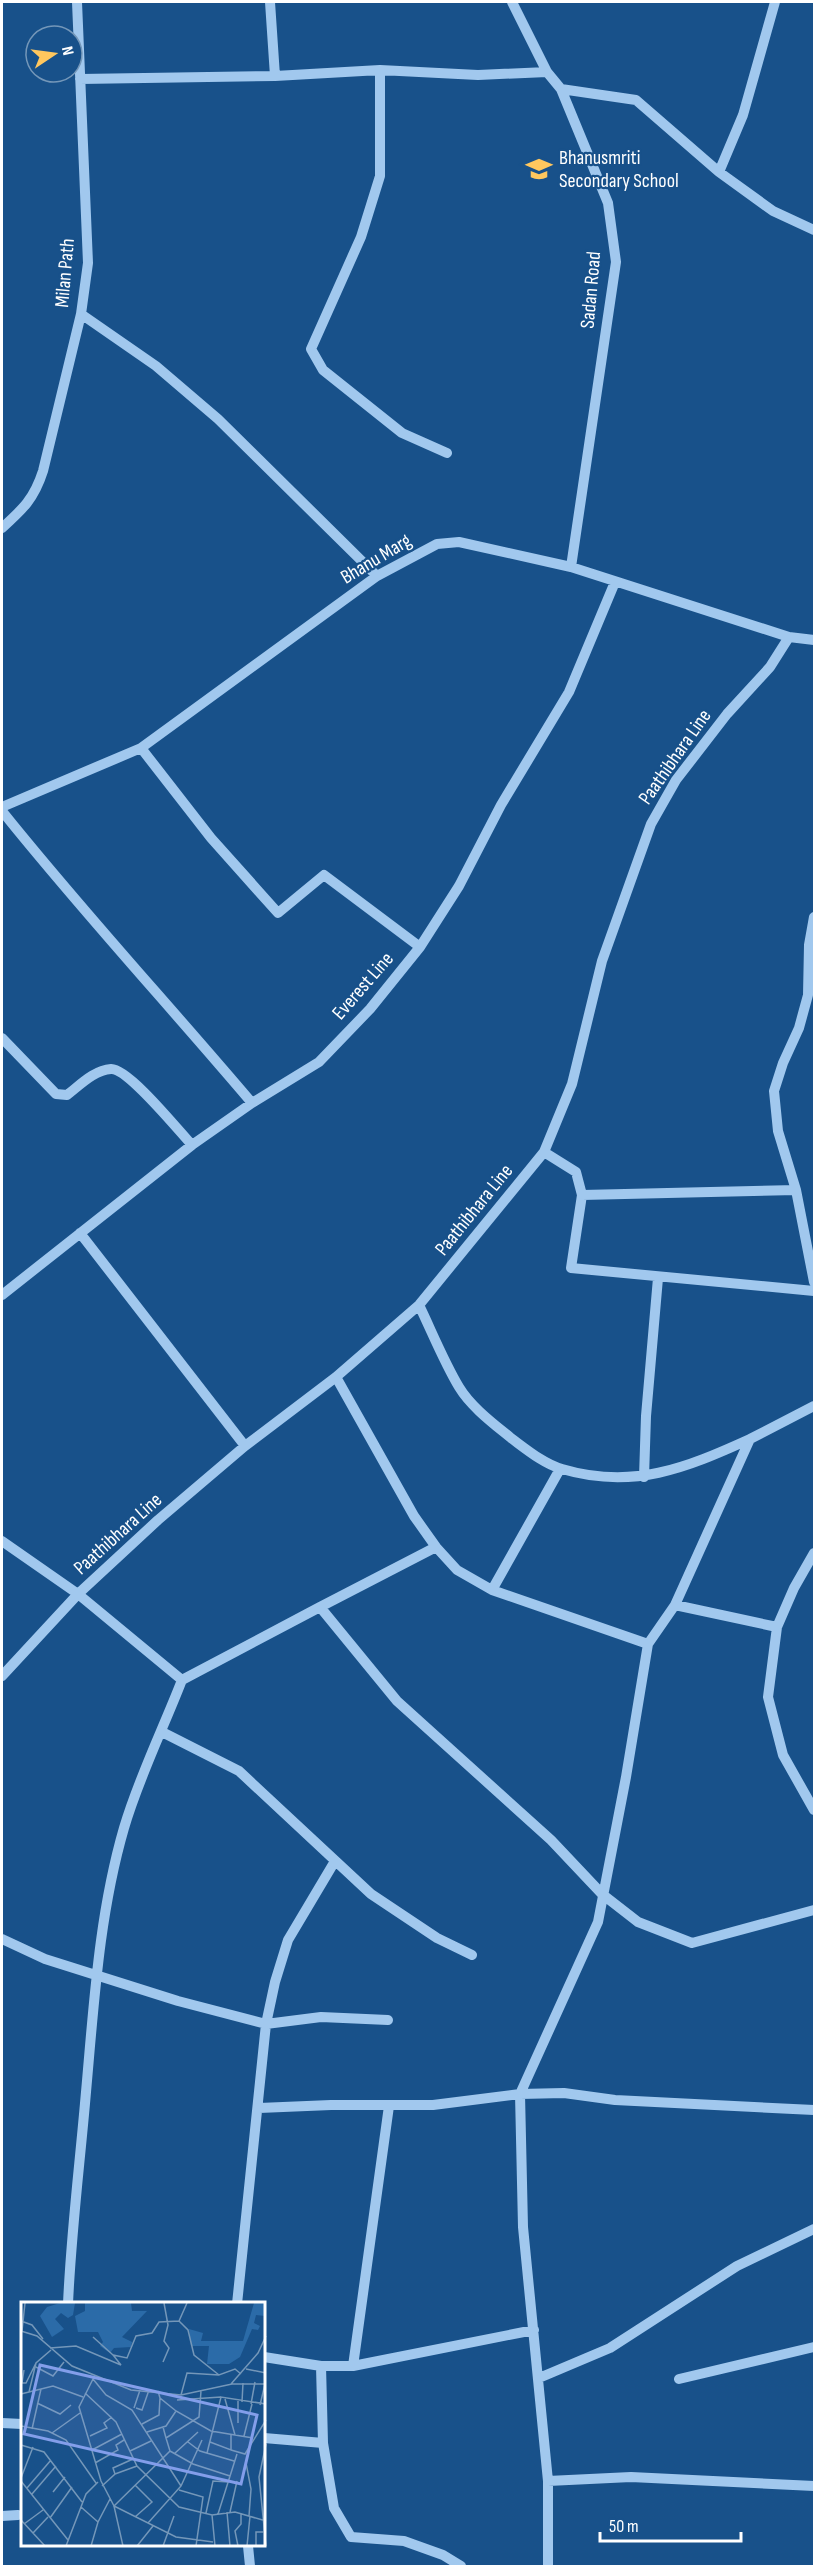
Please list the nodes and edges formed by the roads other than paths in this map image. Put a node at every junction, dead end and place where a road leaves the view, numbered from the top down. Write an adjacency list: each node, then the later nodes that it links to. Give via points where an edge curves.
1 (77, 2): 5 (street, Milan Path)
2 (270, 2): 8 (street)
3 (512, 2): 7 (street, Sadan Road)
4 (775, 2): 12 (street, via 743,115)
5 (78, 24)
6 (380, 70): 7 (street, via 478,75); 8 (street); 15 (street, via 380,176 361,237 311,349 323,370 402,433)
7 (547, 72): 11 (street, Sadan Road)
8 (275, 76): 9 (street)
9 (84, 79)
10 (80, 84): 14 (street, Milan Path, via 88,263)
11 (561, 89): 12 (street, via 636,100); 17 (street, Sadan Road, via 608,203 616,262)
12 (719, 172): 13 (street, via 773,212)
13 (814, 230)
14 (81, 314): 16 (street, Milan Path, via 36,492); 18 (street, via 156,366 218,419)
15 (447, 453)
16 (2, 528)
17 (571, 567): 18 (street, Bhanu Marg, via 459,542 437,544); 19 (street, Bhanu Marg)
18 (377, 576): 22 (street, Bhanu Marg)
19 (615, 582): 20 (street, Bhanu Marg); 25 (street, Everest Line, via 570,692)
20 (789, 637): 21 (street, Bhanu Marg); 29 (street, Paathibhara Line, via 770,667 676,780 651,824 602,961 572,1084)
21 (814, 640)
22 (141, 748): 23 (street, Bhanu Marg); 25 (street, via 211,838 278,913 324,874)
23 (2, 809): 27 (street, via 67,892 144,975)
24 (814, 917): 30 (street, via 808,995 800,1028 774,1091 778,1131)
25 (420, 947): 27 (street, Everest Line, via 370,1009 319,1062)
26 (2, 1038): 28 (street, via 56,1094 67,1095 97,1072 112,1068 127,1075)
27 (252, 1103): 28 (street, Everest Line)
28 (192, 1145): 32 (street, Everest Line)
29 (544, 1152): 31 (street, via 576,1172); 37 (street, Paathibhara Line)
30 (796, 1190): 31 (street); 34 (street)
31 (582, 1194): 33 (street, via 571,1268)
32 (80, 1233): 36 (street, Everest Line); 41 (street)
33 (658, 1278): 35 (street); 43 (street)
34 (814, 1282)
35 (814, 1291)
36 (2, 1293)
37 (419, 1305): 38 (street, Paathibhara Line); 42 (street, via 460,1389 492,1423)
38 (336, 1377): 41 (street, Paathibhara Line); 45 (street, via 397,1488)
39 (814, 1406): 40 (street)
40 (750, 1439): 43 (street, via 687,1466); 49 (street)
41 (245, 1446): 48 (street, Paathibhara Line)
42 (560, 1469): 43 (street); 47 (street)
43 (644, 1477)
44 (2, 1541): 48 (street)
45 (436, 1547): 47 (street, via 457,1570); 50 (street)
46 (814, 1552): 51 (street)
47 (492, 1590): 52 (street)
48 (78, 1594): 53 (street, Paathibhara Line); 54 (street)
49 (675, 1605): 51 (street); 52 (street)
50 (320, 1607): 54 (street); 58 (street, via 397,1701 550,1840)
51 (777, 1627): 56 (street, via 768,1697 783,1755)
52 (648, 1644): 58 (street)
53 (2, 1676)
54 (182, 1680): 55 (street)
55 (162, 1732): 57 (street, via 239,1771); 62 (street, via 124,1827)
56 (814, 1810)
57 (335, 1861): 61 (street, via 371,1894 437,1938); 64 (street, via 288,1940)
58 (602, 1894): 59 (street, via 638,1922 692,1943); 65 (street, via 598,1922)
59 (814, 1910)
60 (2, 1939): 62 (street, via 45,1959)
61 (472, 1955)
62 (95, 1973): 64 (street, via 178,2001); 70 (street)
63 (388, 2020): 64 (street, via 321,2017)
64 (266, 2024): 67 (street)
65 (520, 2094): 66 (street, via 433,2105); 68 (street, via 564,2093 637,2101); 72 (street, via 523,2227)
66 (389, 2106): 67 (street); 76 (street)
67 (259, 2108): 71 (street)
68 (814, 2110)
69 (814, 2229): 77 (street, via 737,2266 610,2348)
70 (68, 2302)
71 (237, 2302)
72 (534, 2330): 76 (street); 77 (street)
73 (814, 2347): 78 (street)
74 (266, 2357): 75 (street)
75 (321, 2366): 76 (street); 82 (street)
76 (353, 2366)
77 (539, 2378): 83 (street)
78 (679, 2379)
79 (2, 2423): 80 (street)
80 (21, 2424)
81 (266, 2438): 82 (street)
82 (323, 2443): 88 (street, via 334,2508 351,2537 404,2541)
83 (548, 2481): 84 (street, via 631,2477); 91 (street)
84 (814, 2486)
85 (18, 2515): 86 (street)
86 (2, 2516)
87 (248, 2547): 89 (street)
88 (443, 2561): 90 (street)
89 (250, 2566)
90 (461, 2566)
91 (548, 2566)

